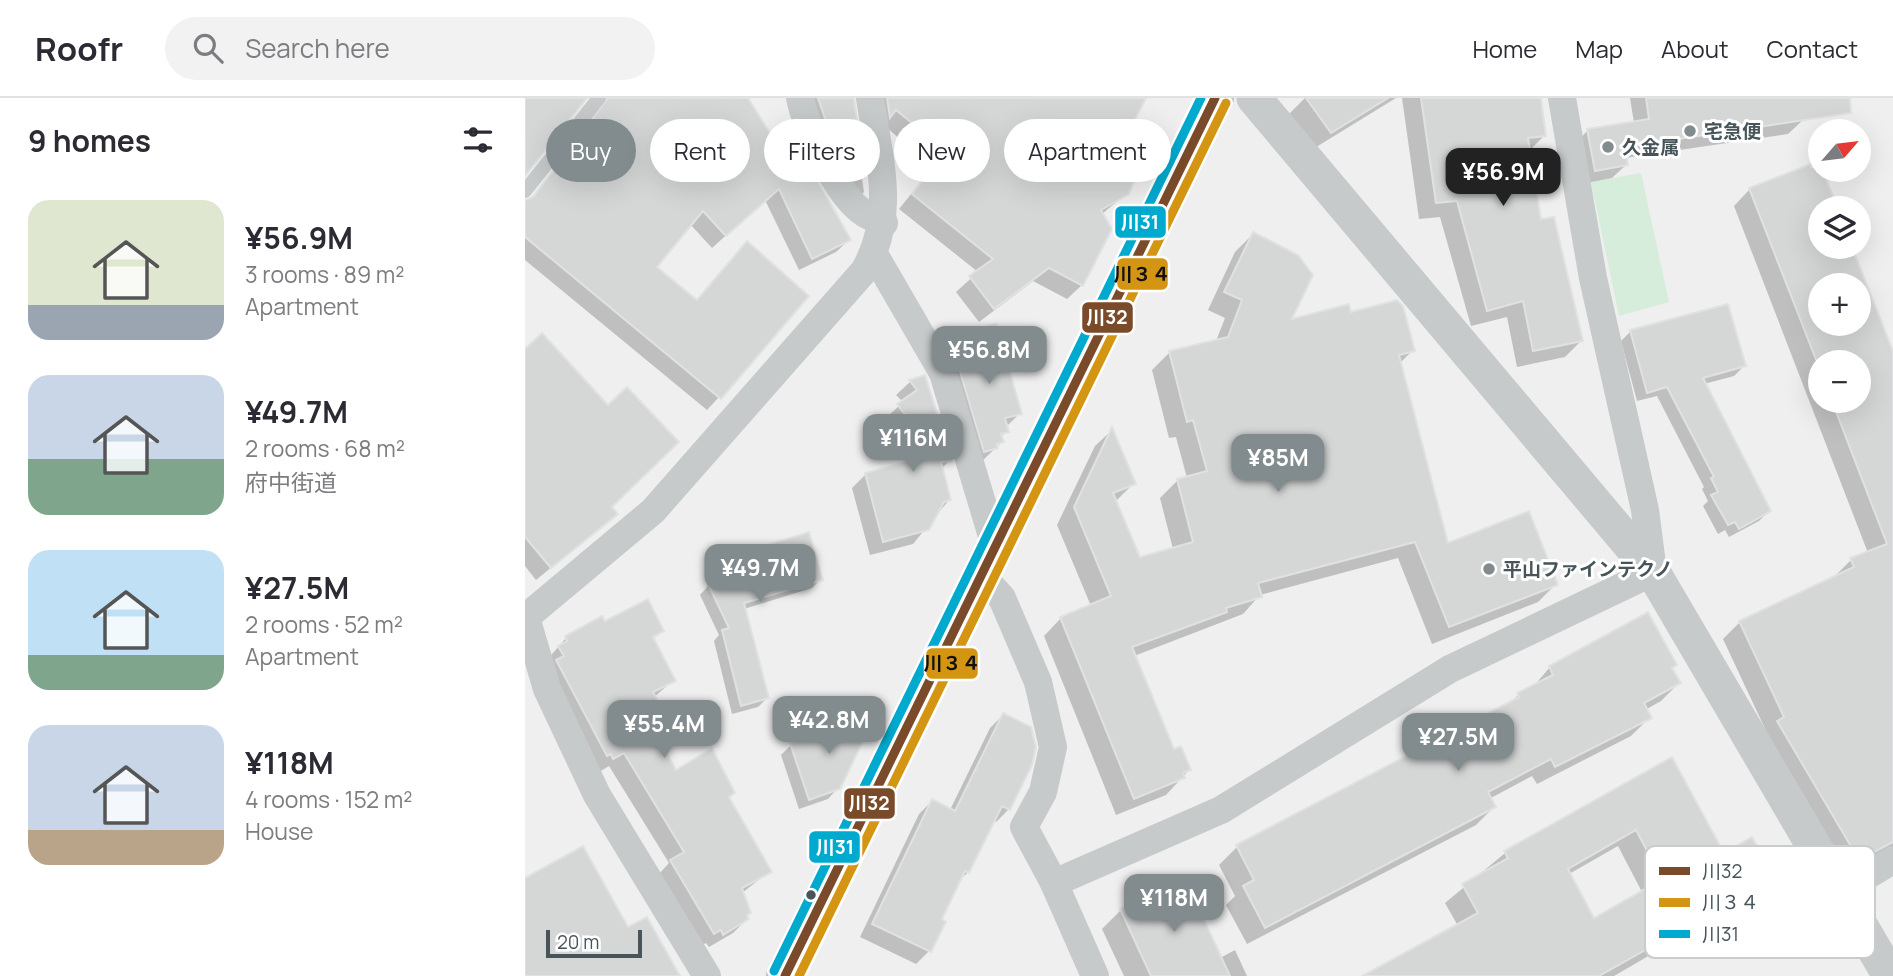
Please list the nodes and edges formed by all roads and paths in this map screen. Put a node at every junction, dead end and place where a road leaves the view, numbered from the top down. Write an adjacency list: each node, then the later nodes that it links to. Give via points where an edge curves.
1 (599, 98): 7 (lane)
2 (800, 98): 8 (street, via 804,117 845,192 862,212)
3 (870, 98): 8 (street)
4 (1215, 98): 10 (highway)
5 (1254, 98): 11 (street)
6 (1562, 98): 11 (street, via 1593,278 1645,510)
7 (525, 191)
8 (884, 222): 9 (street)
9 (874, 254): 10 (street, via 943,373); 12 (street, via 864,271 653,511)
10 (988, 561): 16 (street, via 1041,695 1053,747 1043,792 1024,827); 19 (highway)
11 (1653, 572): 13 (street); 16 (street, via 1450,669 1221,810)
12 (525, 616): 18 (street, via 547,689 597,795)
13 (1813, 846)
14 (1893, 860): 15 (street)
15 (1875, 871)
16 (1054, 883): 20 (street)
17 (1875, 951): 21 (street)
18 (707, 976)
19 (785, 976)
20 (1094, 976)
21 (1890, 976)

